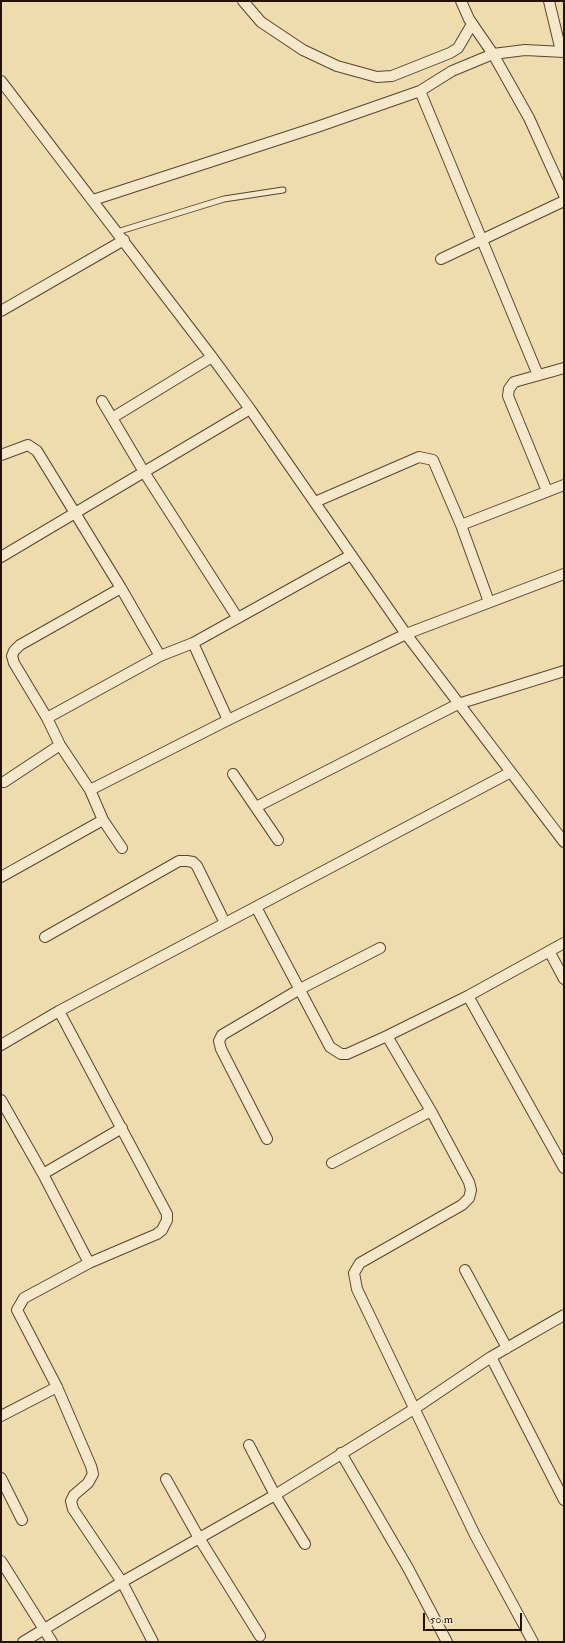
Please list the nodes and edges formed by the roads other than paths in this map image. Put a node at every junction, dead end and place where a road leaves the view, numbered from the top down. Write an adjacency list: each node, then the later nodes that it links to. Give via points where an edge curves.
1 (243, 1): 4 (street, via 261,22 303,50 337,66 376,77 392,76 450,53 458,48)
2 (461, 1): 4 (street)
3 (550, 1): 5 (street)
4 (472, 24): 6 (street)
5 (563, 52): 6 (street, via 525,50)
6 (493, 54): 8 (street, via 452,70); 10 (street, via 529,118)
7 (1, 81): 11 (street)
8 (420, 91): 11 (street); 15 (street)
9 (283, 190): 13 (lane, via 224,199)
10 (564, 195)
11 (93, 200): 13 (street)
12 (564, 201): 15 (street)
13 (117, 232): 14 (street)
14 (124, 240): 17 (street); 18 (street)
15 (481, 240): 16 (street); 20 (street)
16 (441, 259)
17 (1, 311)
18 (212, 357): 22 (street); 23 (street)
19 (564, 368): 20 (street)
20 (538, 374): 27 (street, via 514,382 509,388 508,396)
21 (102, 401): 23 (street)
22 (250, 410): 25 (street); 28 (street)
23 (112, 418): 25 (street)
24 (1, 455): 29 (street, via 19,447 33,447)
25 (144, 472): 29 (street); 36 (street)
26 (564, 485): 27 (street)
27 (547, 491): 30 (street)
28 (315, 502): 30 (street, via 419,457 427,458 436,464); 31 (street)
29 (75, 512): 32 (street); 34 (street)
30 (461, 525): 35 (street)
31 (351, 555): 36 (street); 37 (street)
32 (1, 557)
33 (564, 574): 35 (street)
34 (121, 588): 39 (street); 42 (street, via 20,645 14,651 14,663)
35 (489, 602): 37 (street)
36 (237, 617): 38 (street)
37 (406, 634): 41 (street); 43 (street)
38 (193, 642): 39 (street); 43 (street)
39 (160, 656): 42 (street)
40 (564, 671): 41 (street)
41 (458, 704): 45 (street); 49 (street)
42 (47, 718): 44 (street)
43 (228, 720): 48 (street)
44 (60, 745): 47 (street); 48 (street)
45 (510, 772): 51 (street); 56 (street)
46 (233, 774): 49 (street)
47 (4, 782)
48 (90, 790): 50 (street)
49 (256, 807): 52 (street)
50 (103, 820): 54 (street); 55 (street)
51 (560, 832): 53 (street)
52 (278, 840)
53 (564, 842)
54 (122, 848)
55 (1, 877)
56 (256, 907): 57 (street); 63 (street)
57 (225, 923): 58 (street, via 197,866 187,861 179,862); 65 (street)
58 (45, 937)
59 (564, 943): 61 (street)
60 (380, 948): 63 (street)
61 (549, 951): 62 (street); 64 (street)
62 (564, 979)
63 (300, 989): 66 (street, via 330,1047 341,1054 347,1054); 71 (street, via 227,1031 219,1041)
64 (468, 996): 66 (street); 73 (street)
65 (59, 1011): 67 (street); 70 (street)
66 (387, 1036): 69 (street)
67 (1, 1045)
68 (1, 1100): 74 (street)
69 (431, 1111): 72 (street); 81 (street, via 469,1182 469,1198 462,1205 360,1263 354,1273 357,1289)
70 (122, 1128): 74 (street); 75 (street, via 167,1220 157,1234)
71 (267, 1139)
72 (332, 1163)
73 (564, 1168)
74 (43, 1174): 75 (street)
75 (89, 1263): 80 (street, via 24,1298 16,1310)
76 (465, 1270): 78 (street)
77 (564, 1315): 78 (street)
78 (507, 1348): 79 (street)
79 (491, 1357): 81 (street); 88 (street)
80 (57, 1387): 82 (street); 93 (street, via 93,1474 88,1484 74,1495 71,1501 74,1510)
81 (414, 1409): 84 (street); 100 (street, via 475,1535)
82 (1, 1416)
83 (249, 1445): 87 (street)
84 (341, 1453): 87 (street); 99 (street, via 408,1568)
85 (1, 1478): 89 (street)
86 (166, 1479): 90 (street)
87 (275, 1495): 90 (street); 91 (street)
88 (564, 1500)
89 (22, 1520)
90 (199, 1538): 93 (street); 95 (street)
91 (305, 1544)
92 (1, 1561): 94 (street)
93 (122, 1582): 94 (street); 98 (street)
94 (44, 1628): 96 (street); 97 (street)
95 (260, 1636)
96 (23, 1642)
97 (52, 1642)
98 (152, 1642)
99 (447, 1642)
100 (533, 1642)

